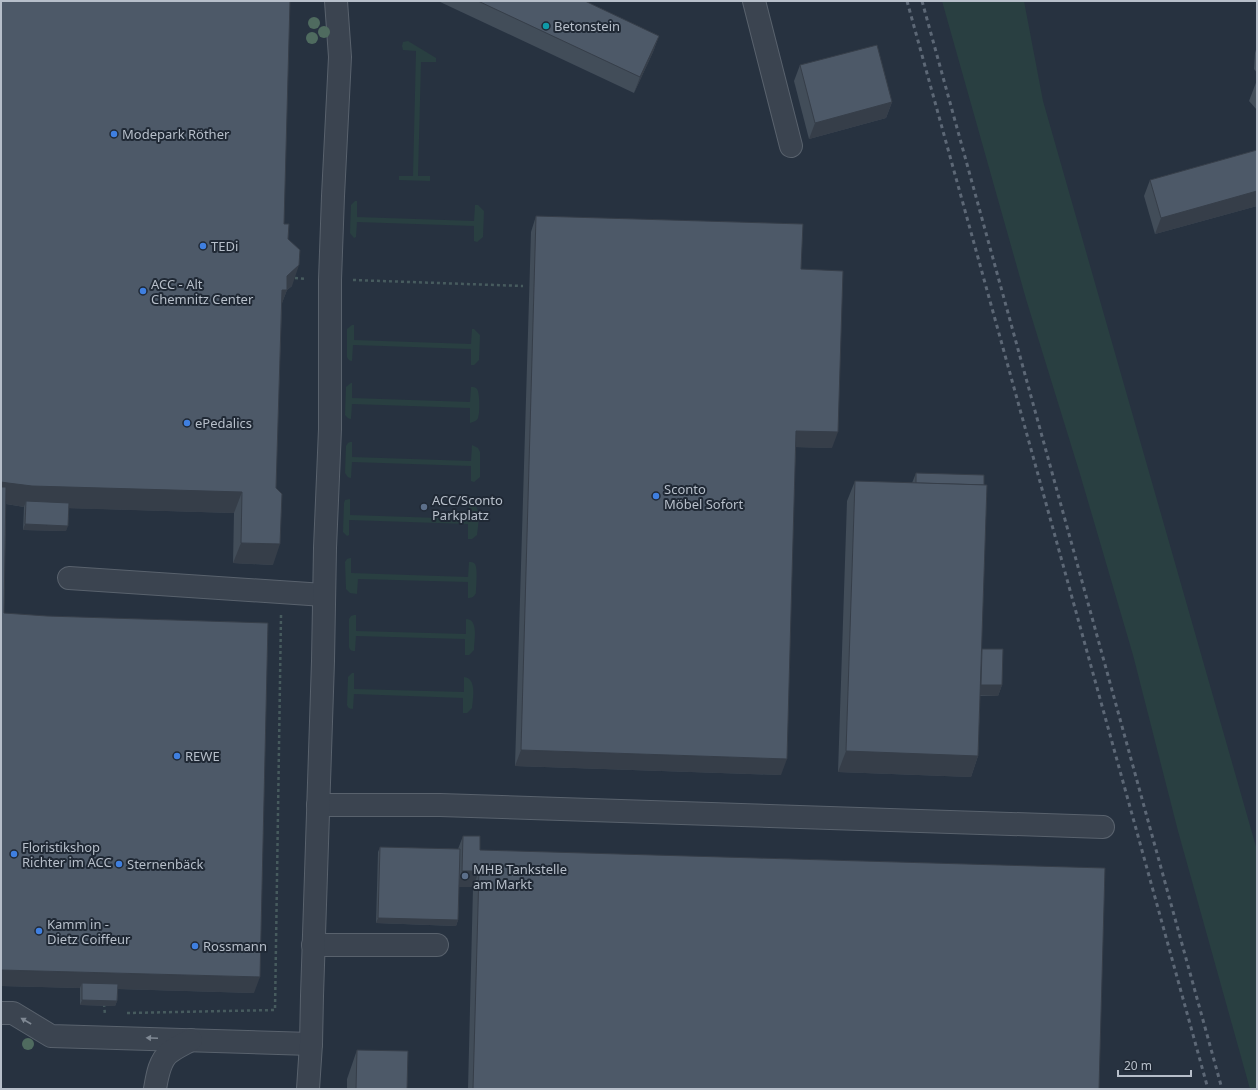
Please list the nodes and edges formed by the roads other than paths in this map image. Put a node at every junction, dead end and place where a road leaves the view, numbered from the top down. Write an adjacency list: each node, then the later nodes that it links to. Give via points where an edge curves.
1 (336, 1): 5 (lane, via 340,57 330,280 330,429)
2 (754, 1): 3 (lane)
3 (791, 146)
4 (69, 578): 5 (lane)
5 (324, 595): 6 (lane)
6 (318, 805): 7 (lane, via 448,805); 8 (lane)
7 (1103, 827)
8 (313, 945): 9 (lane); 12 (lane)
9 (437, 945)
10 (1, 1013): 11 (lane, one-way to 10, via 51,1036 14,1013)
11 (191, 1040): 12 (lane); 13 (lane, via 167,1054 157,1076)
12 (311, 1044): 14 (lane)
13 (155, 1089)
14 (308, 1089)

